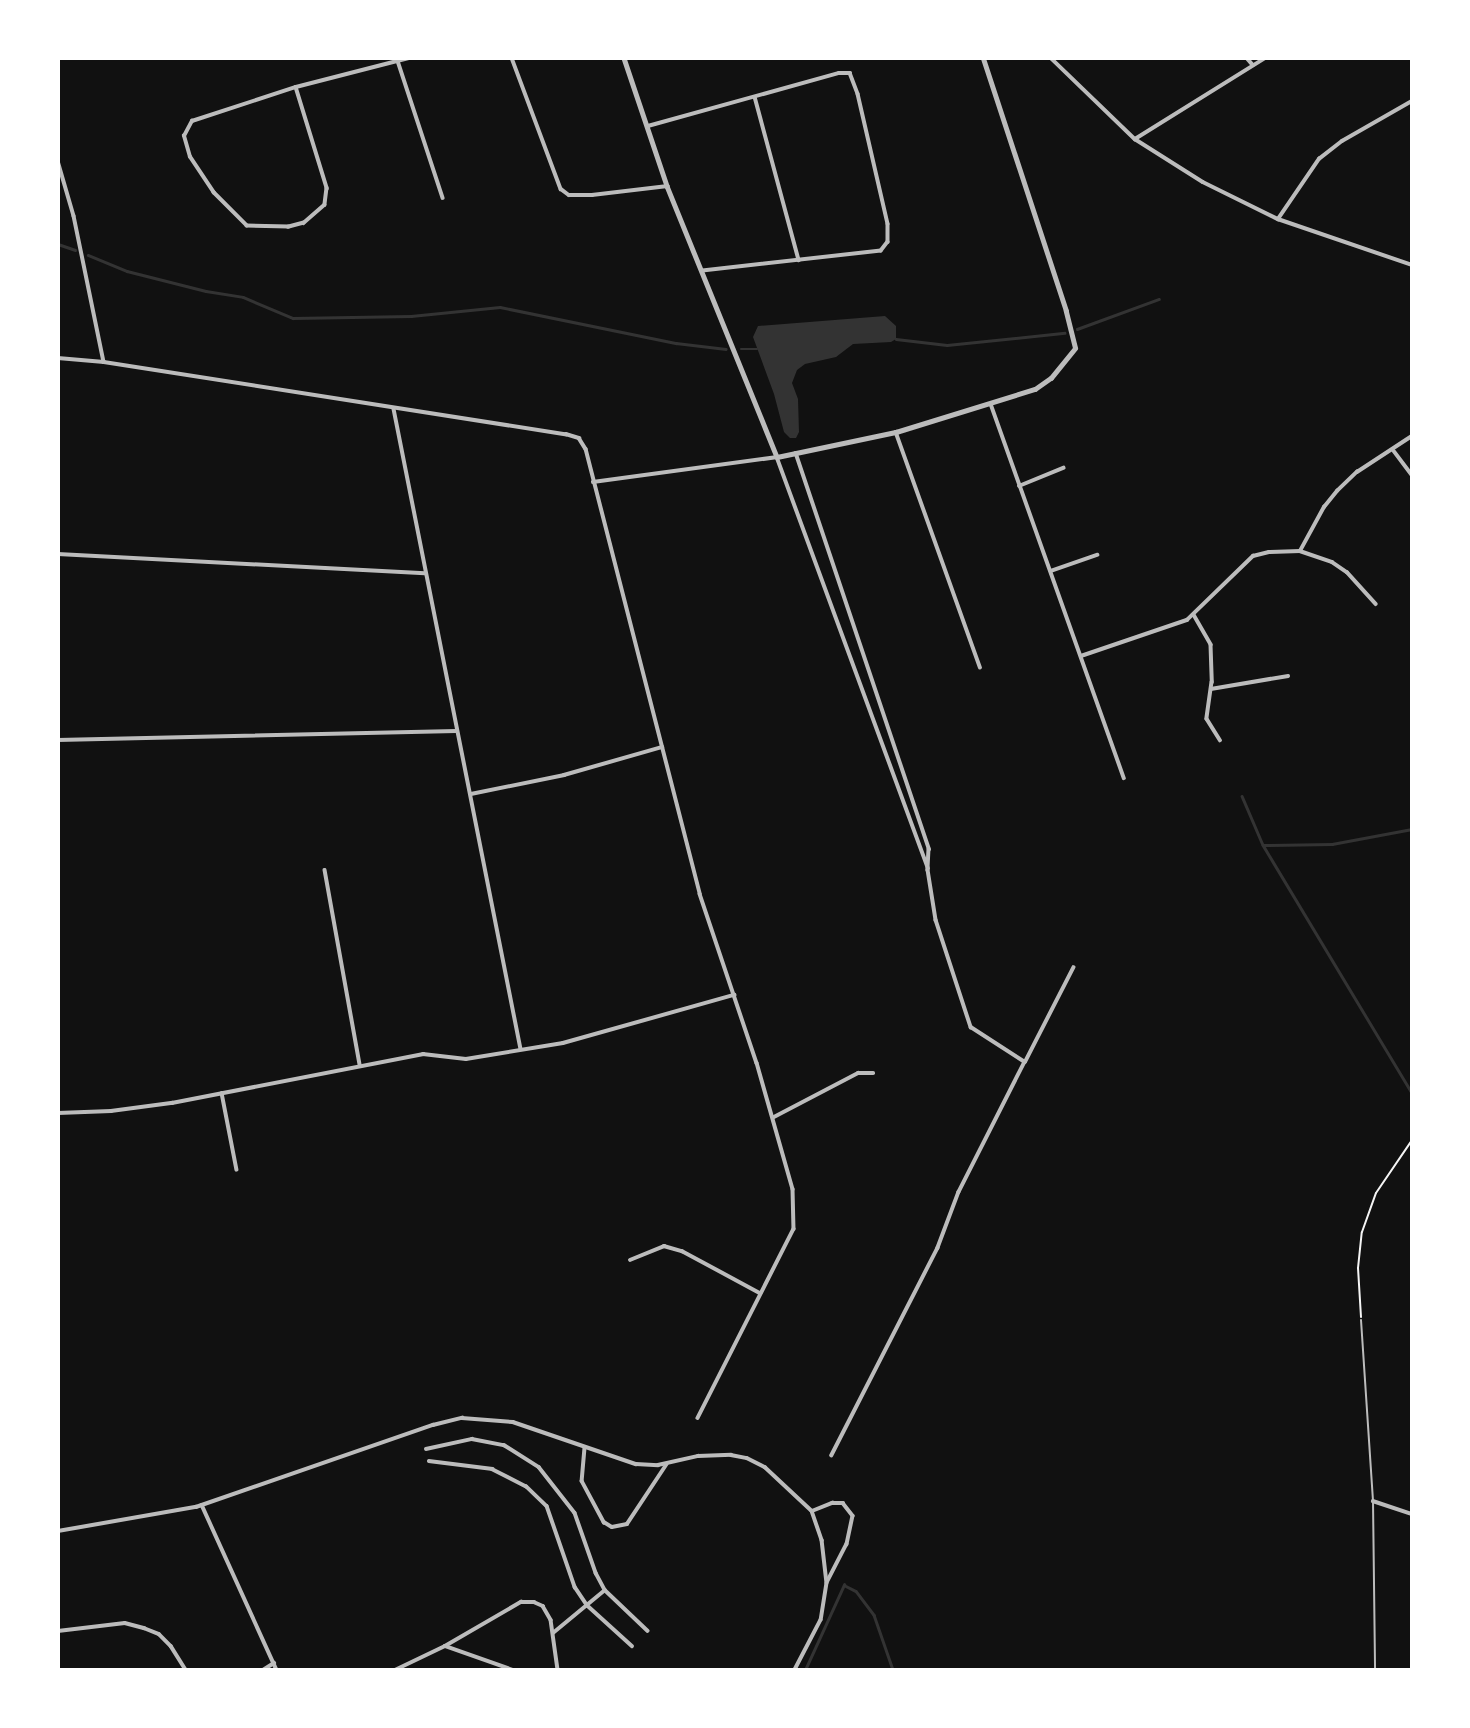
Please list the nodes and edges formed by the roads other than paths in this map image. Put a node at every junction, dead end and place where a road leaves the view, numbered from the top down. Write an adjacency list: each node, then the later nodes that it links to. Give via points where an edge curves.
1 (409, 58): 8 (street)
2 (512, 58): 16 (street, via 561,189 569,195 592,195)
3 (624, 58): 13 (street)
4 (983, 58): 24 (street, via 1075,348 1051,378 1035,389)
5 (1051, 58): 14 (street)
6 (1247, 58): 9 (street)
7 (1265, 58): 9 (street)
8 (398, 61): 10 (street); 17 (street)
9 (1253, 65): 14 (street)
10 (296, 86): 10 (street, via 327,188 325,205 304,223 247,226 214,193 190,157 184,136 192,121)
11 (755, 97): 13 (street); 19 (street); 19 (street, via 850,73 858,94 888,224 888,242 881,251)
12 (1412, 101): 18 (street, via 1318,159)
13 (648, 126): 16 (street)
14 (1135, 139): 18 (street, via 1203,182)
15 (58, 161): 23 (street)
16 (667, 186): 21 (street)
17 (443, 198)
18 (1278, 219): 20 (street)
19 (799, 260): 21 (street)
20 (1412, 265)
21 (703, 271): 30 (street)
22 (58, 358): 23 (street)
23 (104, 362): 25 (street)
24 (991, 404): 26 (street); 34 (street)
25 (394, 409): 33 (street, via 579,438); 39 (street)
26 (896, 432): 29 (street); 43 (street)
27 (1412, 436): 28 (street)
28 (1394, 451): 32 (street); 35 (street, via 1357,472 1337,491)
29 (796, 453): 30 (street); 53 (street, via 929,849)
30 (777, 457): 33 (street); 53 (street)
31 (1063, 468): 34 (street)
32 (1412, 475)
33 (593, 482): 49 (street)
34 (1019, 486): 38 (street)
35 (1300, 551): 40 (street, via 1347,572); 41 (street, via 1285,549 1253,556)
36 (58, 554): 39 (street)
37 (1097, 555): 38 (street)
38 (1051, 571): 42 (street)
39 (425, 573): 46 (street)
40 (1376, 604)
41 (1194, 615): 42 (street); 45 (street, via 1211,645)
42 (1081, 656): 50 (street)
43 (980, 667)
44 (1288, 676): 45 (street)
45 (1211, 690): 48 (street, via 1207,719)
46 (456, 731): 47 (street); 51 (street)
47 (58, 740)
48 (1220, 740)
49 (662, 747): 51 (street, via 564,775); 55 (street, via 700,894)
50 (1124, 778)
51 (471, 794): 56 (street)
52 (325, 870): 58 (street)
53 (928, 870): 57 (street, via 941,939 971,1027)
54 (1073, 968): 57 (street)
55 (734, 996): 56 (street, via 564,1043); 62 (street)
56 (521, 1050): 58 (street, via 466,1059 423,1054)
57 (1025, 1062): 70 (street, via 959,1192 938,1248)
58 (360, 1065): 60 (street)
59 (873, 1073): 62 (street, via 858,1073)
60 (222, 1092): 61 (street, via 111,1111); 63 (street)
61 (58, 1113)
62 (773, 1118): 65 (street, via 793,1189 796,1218)
63 (237, 1170)
64 (630, 1260): 65 (street, via 664,1246)
65 (760, 1293): 67 (street)
66 (1361, 1320): 73 (lane)
67 (698, 1418)
68 (585, 1448): 72 (street, via 636,1464); 72 (street, via 582,1481 604,1522 612,1527 627,1524); 74 (street, via 513,1422 462,1418 433,1424)
69 (426, 1449): 79 (street, via 472,1439 503,1445 539,1467 575,1513)
70 (832, 1455)
71 (429, 1461): 80 (street, via 492,1469 526,1486 547,1506 575,1587)
72 (667, 1463): 75 (street, via 698,1456 747,1458 765,1467)
73 (1373, 1501): 76 (street); 94 (lane)
74 (202, 1505): 77 (street); 86 (street)
75 (812, 1511): 78 (street, via 822,1540); 78 (street, via 843,1503 853,1516 847,1544)
76 (1412, 1514)
77 (58, 1531)
78 (827, 1583): 93 (street, via 821,1620)
79 (605, 1590): 80 (street); 82 (street)
80 (587, 1605): 83 (street); 85 (street)
81 (58, 1631): 87 (street, via 125,1623 144,1628 159,1634)
82 (648, 1631)
83 (552, 1633): 84 (street, via 543,1606 521,1602); 92 (street)
84 (445, 1646): 90 (street); 91 (street)
85 (632, 1646)
86 (274, 1663): 88 (street); 89 (street)
87 (186, 1670)
88 (263, 1670)
89 (277, 1670)
90 (395, 1670)
91 (513, 1670)
92 (558, 1670)
93 (795, 1670)
94 (1375, 1670)

